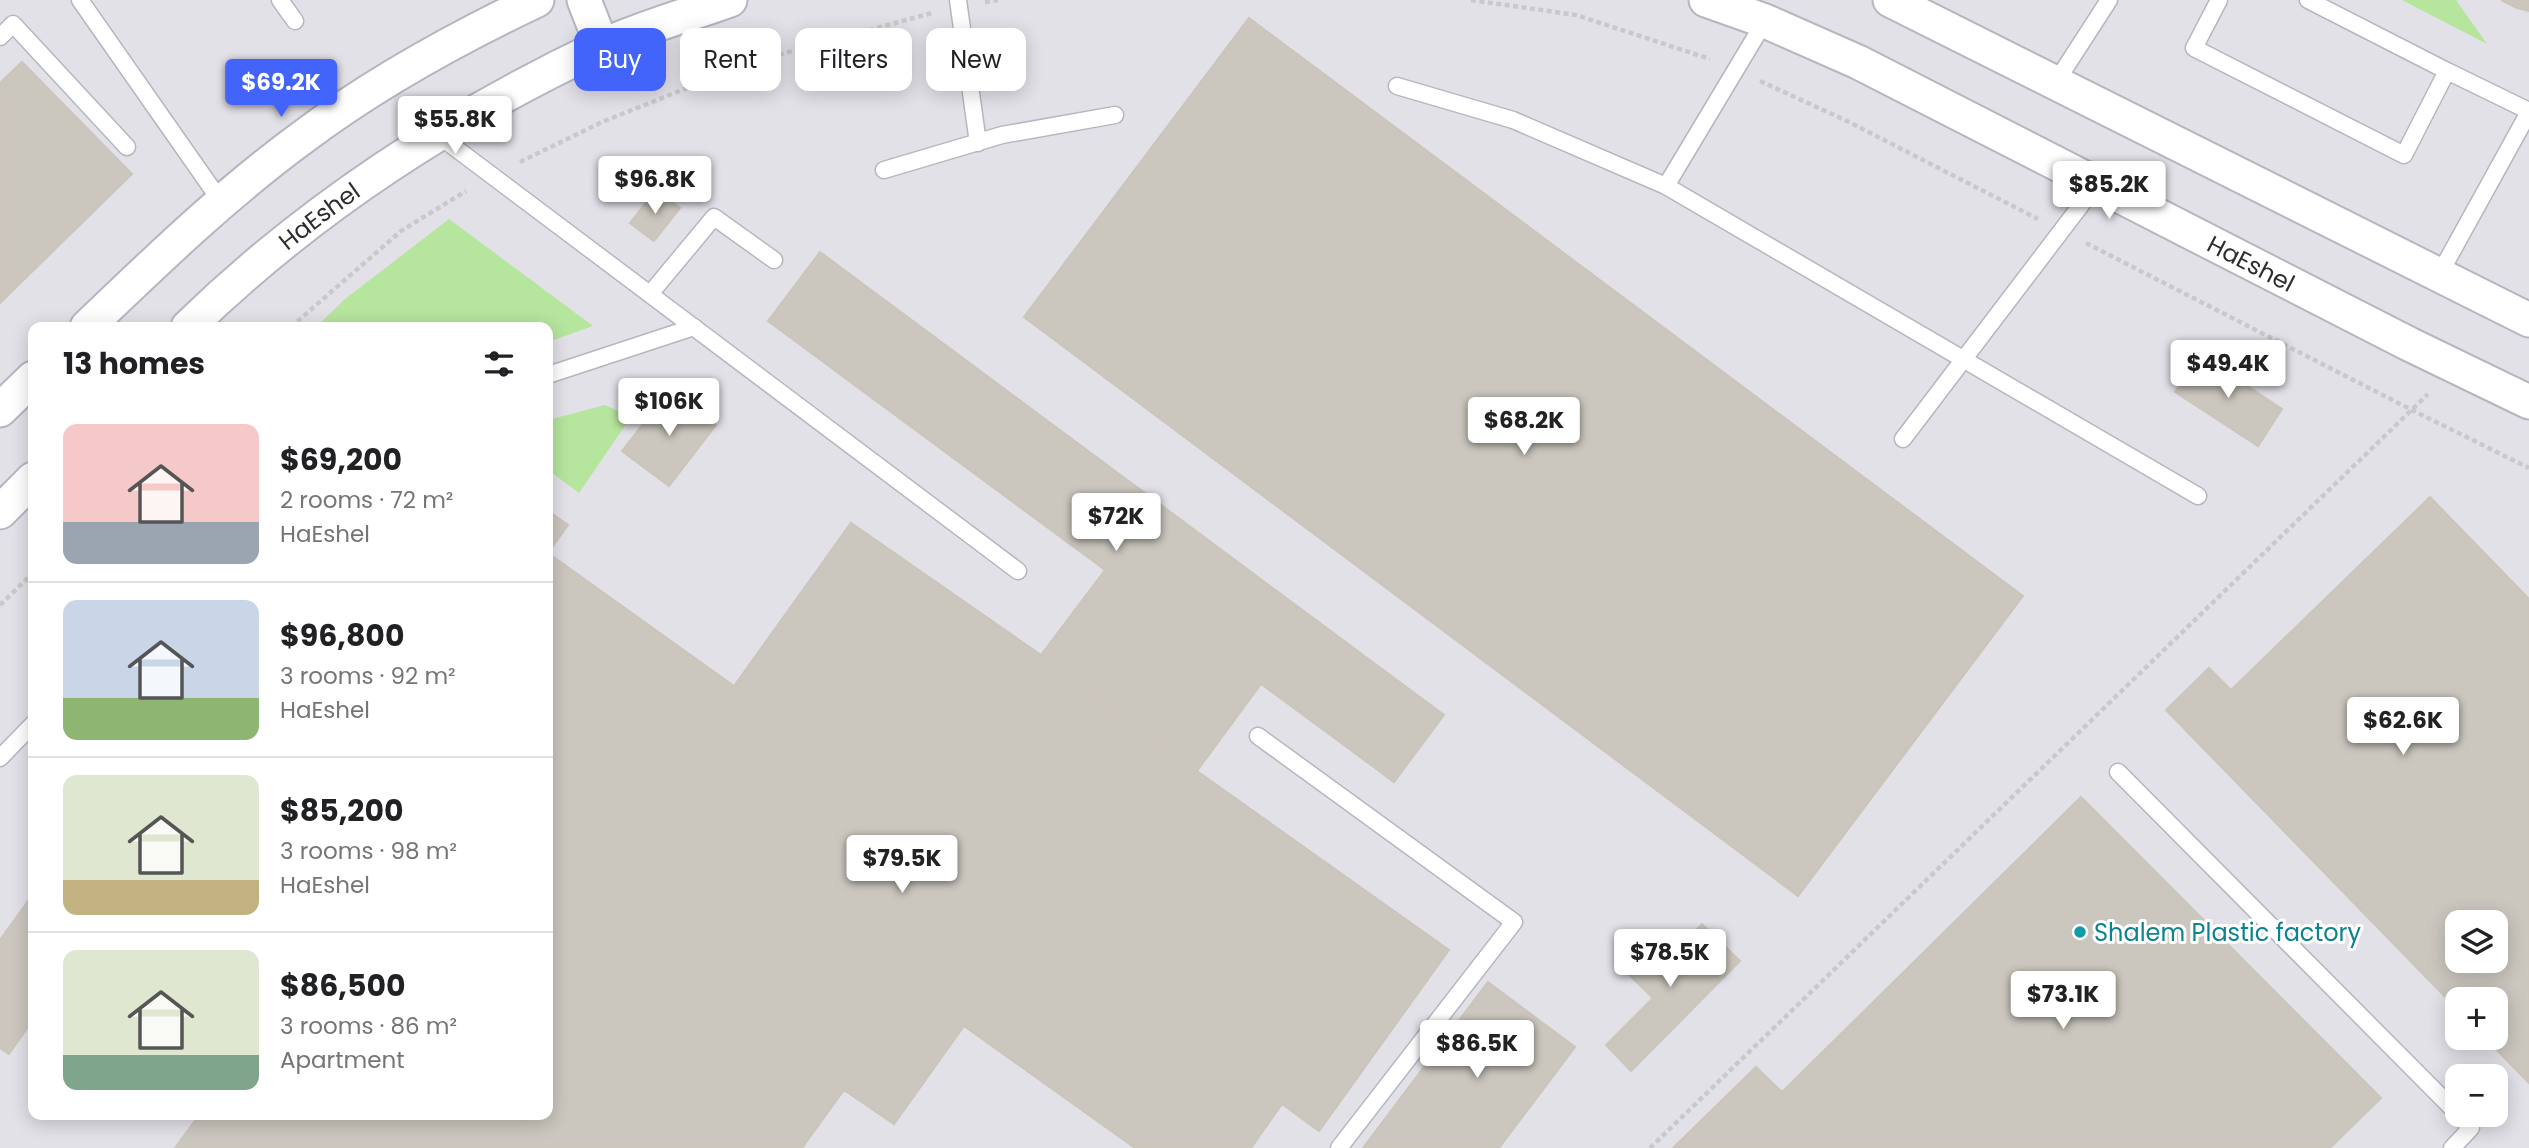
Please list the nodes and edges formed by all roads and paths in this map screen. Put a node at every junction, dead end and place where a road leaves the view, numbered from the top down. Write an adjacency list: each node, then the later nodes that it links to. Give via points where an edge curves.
1 (80, 0): 33 (lane)
2 (280, 0): 14 (lane)
3 (537, 0): 33 (street, via 409,66 350,103)
4 (584, 0): 16 (street)
5 (730, 0): 17 (street, HaEshel)
6 (998, 0): 13 (path)
7 (1471, 0): 20 (path, via 1576,15)
8 (1706, 0): 15 (street, HaEshel)
9 (1889, 0): 22 (street)
10 (2109, 0): 22 (lane)
11 (2219, 0): 21 (lane, via 2194,48 2404,155)
12 (2308, 0): 21 (lane)
13 (959, 3): 27 (lane); 30 (path, via 752,62 602,122)
14 (295, 21)
15 (1765, 21): 20 (lane); 31 (street, HaEshel, via 1858,61)
16 (595, 28)
17 (652, 28)
18 (0, 37): 28 (lane, via 13,24)
19 (574, 61): 26 (street, HaEshel)
20 (1735, 69): 32 (lane); 34 (path)
21 (2447, 71): 24 (lane)
22 (2056, 82): 36 (street)
23 (1397, 86): 32 (lane, via 1513,120)
24 (2529, 112): 36 (lane)
25 (1115, 115): 27 (lane)
26 (438, 135): 30 (lane); 40 (street, HaEshel, via 310,222)
27 (978, 143): 29 (lane)
28 (127, 147)
29 (884, 170)
30 (492, 175): 37 (lane); 41 (path, via 401,231)
31 (2097, 184): 34 (lane); 44 (street, HaEshel)
32 (1666, 186): 43 (lane)
33 (222, 203): 39 (street)
34 (2062, 231): 43 (lane); 49 (path)
35 (774, 260): 37 (lane, via 714,218)
36 (2439, 275): 38 (street)
37 (650, 294): 42 (lane)
38 (2529, 320)
39 (92, 322)
40 (193, 322)
41 (297, 322)
42 (694, 327): 45 (lane); 55 (lane)
43 (1964, 359): 50 (lane); 53 (lane)
44 (2456, 367): 47 (street, HaEshel); 49 (path)
45 (553, 373)
46 (28, 384): 48 (street)
47 (2529, 402)
48 (0, 410)
49 (2412, 410): 51 (path); 65 (path)
50 (1903, 439)
51 (2529, 468)
52 (28, 484): 54 (street)
53 (2198, 496)
54 (0, 512)
55 (1018, 572)
56 (28, 578): 57 (path)
57 (0, 605)
58 (28, 729): 60 (lane)
59 (1258, 736): 64 (lane, via 1514,922)
60 (0, 758)
61 (2118, 772): 62 (lane)
62 (2445, 1101)
63 (2470, 1127): 66 (lane)
64 (1339, 1148)
65 (1650, 1148)
66 (2452, 1148)

